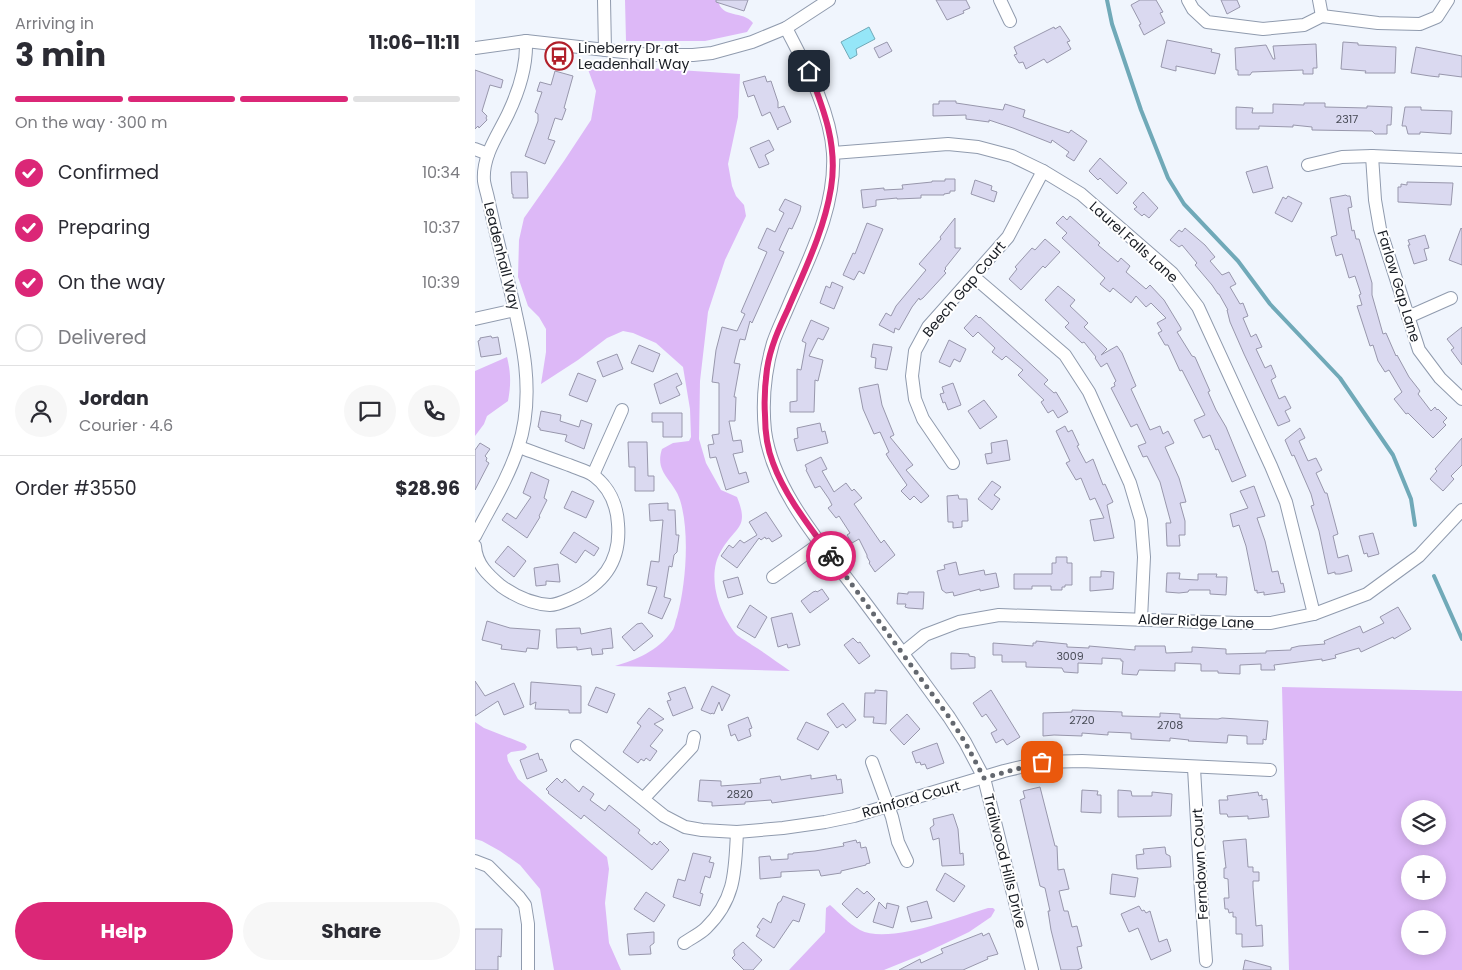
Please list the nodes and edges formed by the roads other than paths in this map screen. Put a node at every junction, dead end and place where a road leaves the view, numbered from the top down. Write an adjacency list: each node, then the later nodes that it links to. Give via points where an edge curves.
1 (604, 0): 12 (street)
2 (829, 0): 9 (street)
3 (1000, 0): 8 (street)
4 (1188, 0): 7 (street, via 1207,22 1231,26 1304,25)
5 (1319, 0): 7 (street)
6 (1448, 0): 7 (street, via 1437,17 1420,24)
7 (1322, 16)
8 (1010, 21)
9 (787, 28): 12 (street, via 712,53 650,55); 14 (street, Trailwood Hills Drive, via 809,71 826,116)
10 (526, 41): 11 (street); 12 (street); 15 (street, Leadenhall Way, via 523,75)
11 (475, 48)
12 (605, 50)
13 (475, 149): 15 (street)
14 (833, 153): 19 (street, Laurel Falls Lane, via 948,144 978,147 1012,156); 32 (street, Trailwood Hills Drive, via 831,187 823,226 774,341 764,398 765,431 773,463 794,505)
15 (487, 154): 22 (street, Leadenhall Way, via 484,180)
16 (1372, 156): 17 (street); 18 (street, via 1342,157); 23 (street, Farlow Gap Lane, via 1380,229)
17 (1462, 160)
18 (1308, 165)
19 (1043, 171): 20 (street, Beech Gap Court, via 1008,237); 35 (street, Laurel Falls Lane, via 1081,194 1172,273 1198,307 1286,502)
20 (974, 277): 28 (street, Beech Gap Court, via 928,327 915,351 912,376 915,399 923,419); 36 (street, via 1065,355 1089,392 1130,482 1141,520 1144,557)
21 (1451, 298): 23 (street)
22 (515, 310): 24 (street); 27 (street, Leadenhall Way, via 526,366 527,391)
23 (1408, 317): 25 (street, Farlow Gap Lane, via 1419,350 1439,378)
24 (475, 319)
25 (1462, 399)
26 (622, 410): 29 (street)
27 (519, 447): 29 (street); 31 (street, Leadenhall Way)
28 (953, 463)
29 (593, 475): 33 (street, via 613,497 619,539 617,553 609,569 587,592 552,605 535,603 510,593 484,570 475,554)
30 (1462, 510): 35 (street, Alder Ridge Lane, via 1419,556 1367,594)
31 (475, 536)
32 (821, 543): 34 (street); 37 (street, Trailwood Hills Drive)
33 (475, 546)
34 (773, 577)
35 (1314, 614): 36 (street, Alder Ridge Lane, via 1271,622)
36 (1141, 619): 37 (street, Alder Ridge Lane, via 999,615 950,625 925,635)
37 (903, 653): 43 (street, Trailwood Hills Drive, via 949,717)
38 (695, 737): 44 (street, via 692,747)
39 (577, 746): 44 (street, Rainford Court)
40 (872, 762): 45 (street)
41 (1194, 768): 42 (street, Rainford Court); 43 (street, Rainford Court, via 1082,761 1042,762); 50 (street, Ferndown Court)
42 (1270, 770)
43 (984, 778): 45 (street, Rainford Court); 52 (street, Trailwood Hills Drive)
44 (644, 798): 46 (street, Rainford Court, via 664,816 685,826)
45 (887, 805): 46 (street, Rainford Court, via 825,822); 48 (street)
46 (737, 832): 49 (street, via 734,882 720,912 705,929)
47 (475, 861): 51 (street, via 488,866 525,905 529,924)
48 (907, 862)
49 (684, 943)
50 (1206, 961)
51 (528, 970)
52 (1032, 970)

